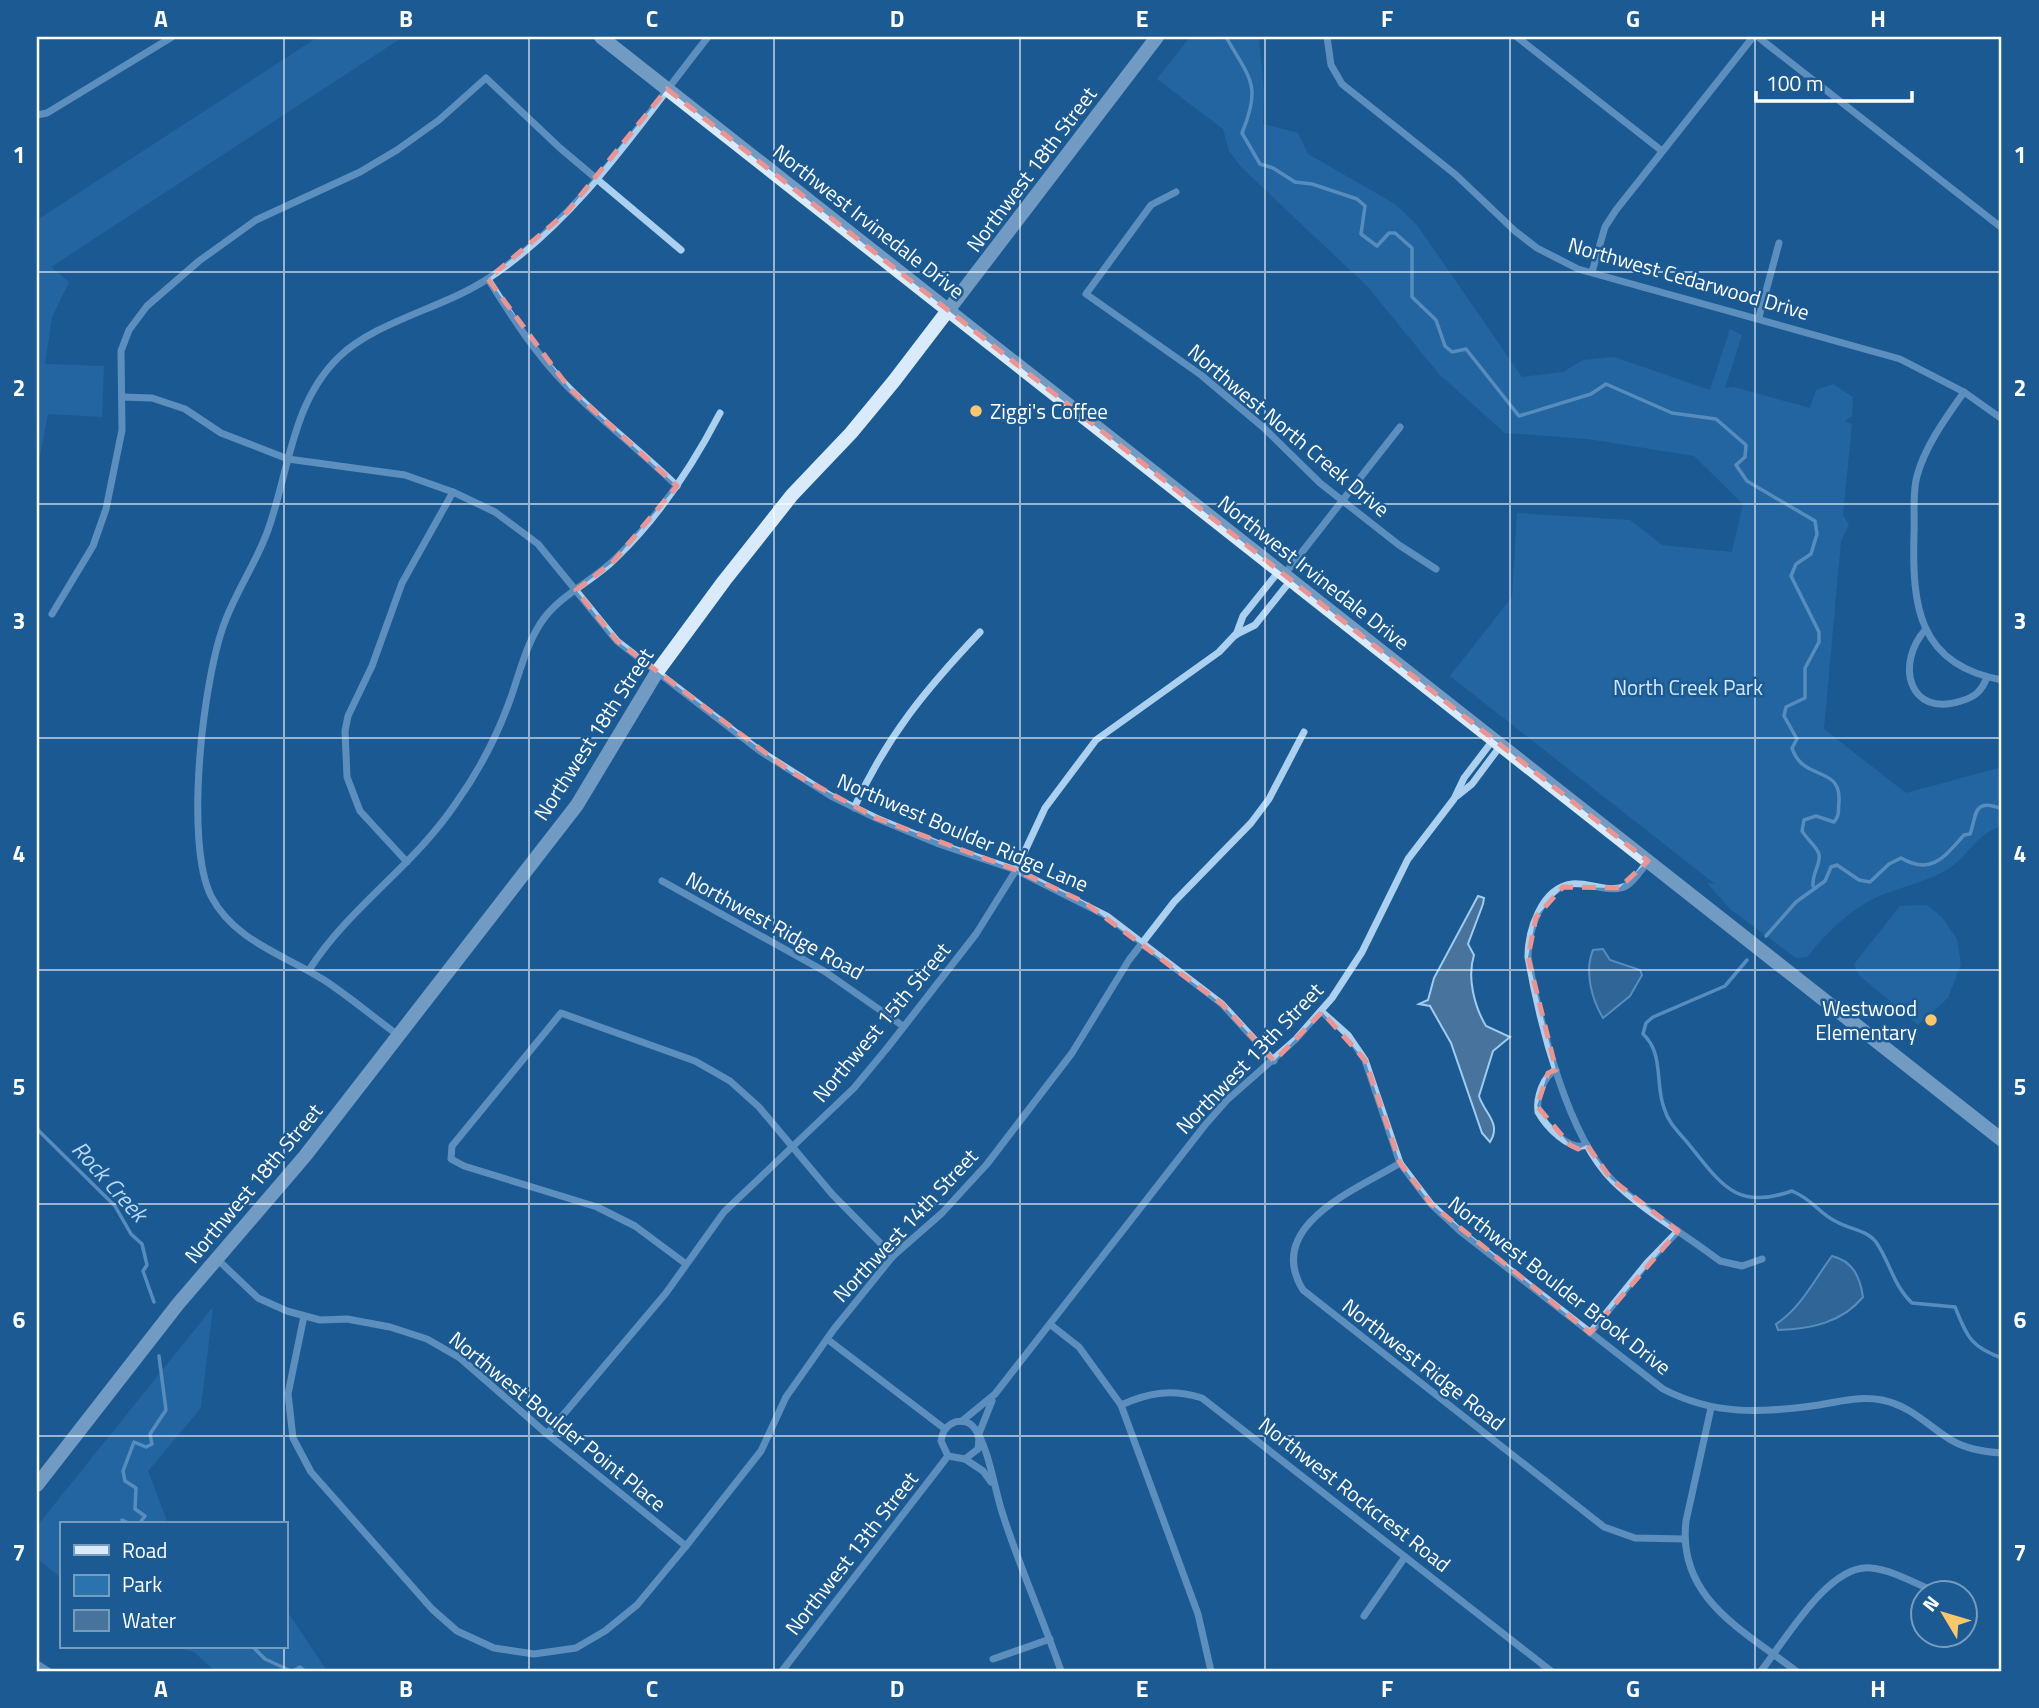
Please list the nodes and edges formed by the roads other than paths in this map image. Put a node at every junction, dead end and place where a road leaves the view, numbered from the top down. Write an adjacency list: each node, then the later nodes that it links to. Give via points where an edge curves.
1 (172, 37): 10 (street)
2 (601, 37): 9 (main road, Northwest Irvinedale Drive)
3 (708, 37): 9 (street)
4 (1157, 37): 19 (main road, Northwest 18th Street)
5 (1327, 37): 17 (street, Northwest Cedarwood Drive, via 1331,65 1342,84 1456,175 1537,248)
6 (1517, 37): 11 (street)
7 (1753, 37): 11 (street)
8 (1758, 37): 14 (street)
9 (667, 89): 12 (street); 19 (main road, Northwest Irvinedale Drive)
10 (37, 115)
11 (1662, 151): 17 (street, via 1610,218)
12 (597, 180): 16 (street); 18 (street, via 526,252); 22 (street, via 486,78 397,150 256,220 147,306 129,330 121,351)
13 (1175, 192): 29 (street, Northwest North Creek Drive, via 1151,205 1086,294 1222,392)
14 (2002, 228)
15 (1779, 243): 20 (street)
16 (681, 250)
17 (1592, 272): 20 (street, Northwest Cedarwood Drive)
18 (488, 279): 26 (street, via 443,304 368,335 341,354 323,374 302,412); 27 (street, via 541,357 569,388)
19 (948, 311): 31 (main road, Northwest Irvinedale Drive); 37 (main road, Northwest 18th Street, via 851,433 792,495)
20 (1759, 317): 21 (street, Northwest Cedarwood Drive, via 1900,359)
21 (1964, 392): 24 (street, Northwest Cedarwood Drive); 34 (street, via 1925,455 1917,477 1912,582)
22 (121, 397): 26 (street, Northwest Boulder Ridge Lane, via 152,398 185,409 221,433); 33 (street, via 122,430 106,509 93,546)
23 (720, 413): 27 (street)
24 (2002, 419)
25 (1400, 427): 29 (street, Northwest 15th Street)
26 (289, 459): 28 (street, Northwest Boulder Ridge Lane, via 405,475); 48 (street, via 268,532 226,619 209,672 201,727 200,859 211,895 234,927)
27 (677, 486): 32 (street, via 621,554)
28 (453, 492): 32 (street, Northwest Boulder Ridge Lane, via 517,527); 44 (street, via 402,583 345,731 347,778 360,811)
29 (1342, 500): 30 (street, Northwest North Creek Drive); 31 (street, Northwest 15th Street)
30 (1436, 569)
31 (1285, 575): 36 (street, Northwest 15th Street, via 1243,616); 36 (street, Northwest 15th Street, via 1255,625); 41 (main road, Northwest Irvinedale Drive)
32 (576, 590): 37 (street, Northwest Boulder Ridge Lane, via 611,634); 44 (street, via 538,626 484,759 455,805)
33 (52, 614)
34 (1926, 629): 38 (street, via 1957,663); 38 (street, via 1912,647 1910,666 1915,692 1922,699 1942,706 1959,702 1978,694)
35 (979, 632): 42 (street, via 927,689 883,749)
36 (1235, 635): 45 (street, Northwest 15th Street, via 1219,652 1096,740 1045,808)
37 (657, 672): 42 (street, Northwest Boulder Ridge Lane, via 760,751); 51 (main road, Northwest 18th Street, via 577,805)
38 (1987, 677): 39 (street)
39 (2002, 680)
40 (1304, 732): 47 (street, Northwest 14th Street, via 1251,824 1195,877)
41 (1497, 742): 43 (main road, Northwest Irvinedale Drive); 49 (street, Northwest 13th Street, via 1472,784 1454,799 1408,859 1362,953)
42 (854, 808): 45 (street, Northwest Boulder Ridge Lane)
43 (1648, 861): 53 (street, via 1631,883 1619,888 1563,887 1536,917 1528,957); 54 (main road, Northwest Irvinedale Drive)
44 (407, 862): 48 (street, via 345,921)
45 (1016, 870): 47 (street, Northwest Boulder Ridge Lane, via 1084,902); 50 (street, Northwest 15th Street, via 976,934)
46 (662, 881): 50 (street, Northwest Ridge Road, via 824,971)
47 (1143, 942): 52 (street, Northwest Boulder Ridge Lane, via 1222,1004); 59 (street, Northwest 14th Street, via 1072,1053 987,1164 942,1213)
48 (309, 970): 51 (street)
49 (1321, 1011): 52 (street, Northwest 13th Street); 57 (street, Northwest Boulder Brook Drive, via 1348,1035 1365,1060)
50 (904, 1026): 56 (street, Northwest 15th Street, via 854,1088)
51 (398, 1036): 60 (main road, Northwest 18th Street, via 283,1184)
52 (1274, 1061): 64 (street, Northwest 13th Street, via 1205,1125)
53 (1556, 1070): 55 (street); 55 (street, via 1546,1077 1538,1112 1570,1144)
54 (2002, 1140)
55 (1587, 1145): 58 (street, via 1611,1179)
56 (791, 1147): 59 (street); 62 (street, Northwest 15th Street, via 724,1212); 62 (street, via 759,1107 730,1081 695,1061 561,1013 452,1146 451,1159 464,1166 597,1207 635,1226)
57 (1400, 1163): 65 (street, Northwest Boulder Brook Drive, via 1448,1221); 79 (street, Northwest Ridge Road, via 1336,1199 1304,1229 1292,1259 1303,1290 1604,1527 1635,1538)
58 (1678, 1231): 61 (street, via 1731,1266); 65 (street)
59 (893, 1256): 66 (street, Northwest 14th Street)
60 (216, 1258): 63 (street, Northwest Boulder Point Place, via 258,1298); 77 (main road, Northwest 18th Street)
61 (1762, 1259)
62 (686, 1264): 72 (street, Northwest 15th Street)
63 (304, 1316): 72 (street, Northwest Boulder Point Place, via 390,1327 427,1339 460,1358); 80 (street, Northwest 14th Street, via 288,1394 293,1438 318,1481 432,1609 457,1630 494,1648 534,1654 576,1648 637,1605)
64 (1051, 1325): 67 (street, Northwest 13th Street); 68 (street, via 1079,1347)
65 (1590, 1333): 69 (street, Northwest Boulder Brook Drive, via 1663,1389)
66 (827, 1339): 71 (street); 80 (street, Northwest 14th Street, via 786,1398 761,1451)
67 (995, 1394): 70 (street, Northwest 13th Street); 73 (street, Northwest 13th Street)
68 (1121, 1405): 81 (street, Northwest Rockcrest Road, via 1162,1391 1202,1398); 91 (street, via 1198,1614)
69 (1711, 1408): 74 (street, Northwest Boulder Brook Drive, via 1773,1412 1880,1399 1910,1410 1951,1440); 79 (street)
70 (962, 1422): 71 (street); 73 (street, via 971,1425)
71 (945, 1429): 75 (street, via 941,1441)
72 (547, 1434): 80 (street, Northwest Boulder Point Place)
73 (979, 1437): 76 (street, via 978,1448); 78 (street)
74 (2002, 1453)
75 (948, 1456): 76 (street); 89 (street, Northwest 13th Street)
76 (965, 1459): 78 (street)
77 (37, 1485)
78 (994, 1486): 84 (street)
79 (1684, 1539): 85 (street, via 1690,1570 1707,1599)
80 (686, 1546)
81 (1405, 1557): 83 (street); 92 (street, Northwest Rockcrest Road)
82 (1910, 1582): 85 (street, via 1872,1568 1850,1570 1832,1581)
83 (1364, 1616)
84 (1050, 1639): 86 (street); 90 (street)
85 (1774, 1654): 93 (street); 94 (street)
86 (993, 1660)
87 (37, 1664): 88 (street)
88 (48, 1671)
89 (782, 1671)
90 (1061, 1671)
91 (1211, 1671)
92 (1551, 1671)
93 (1761, 1671)
94 (1796, 1671)

